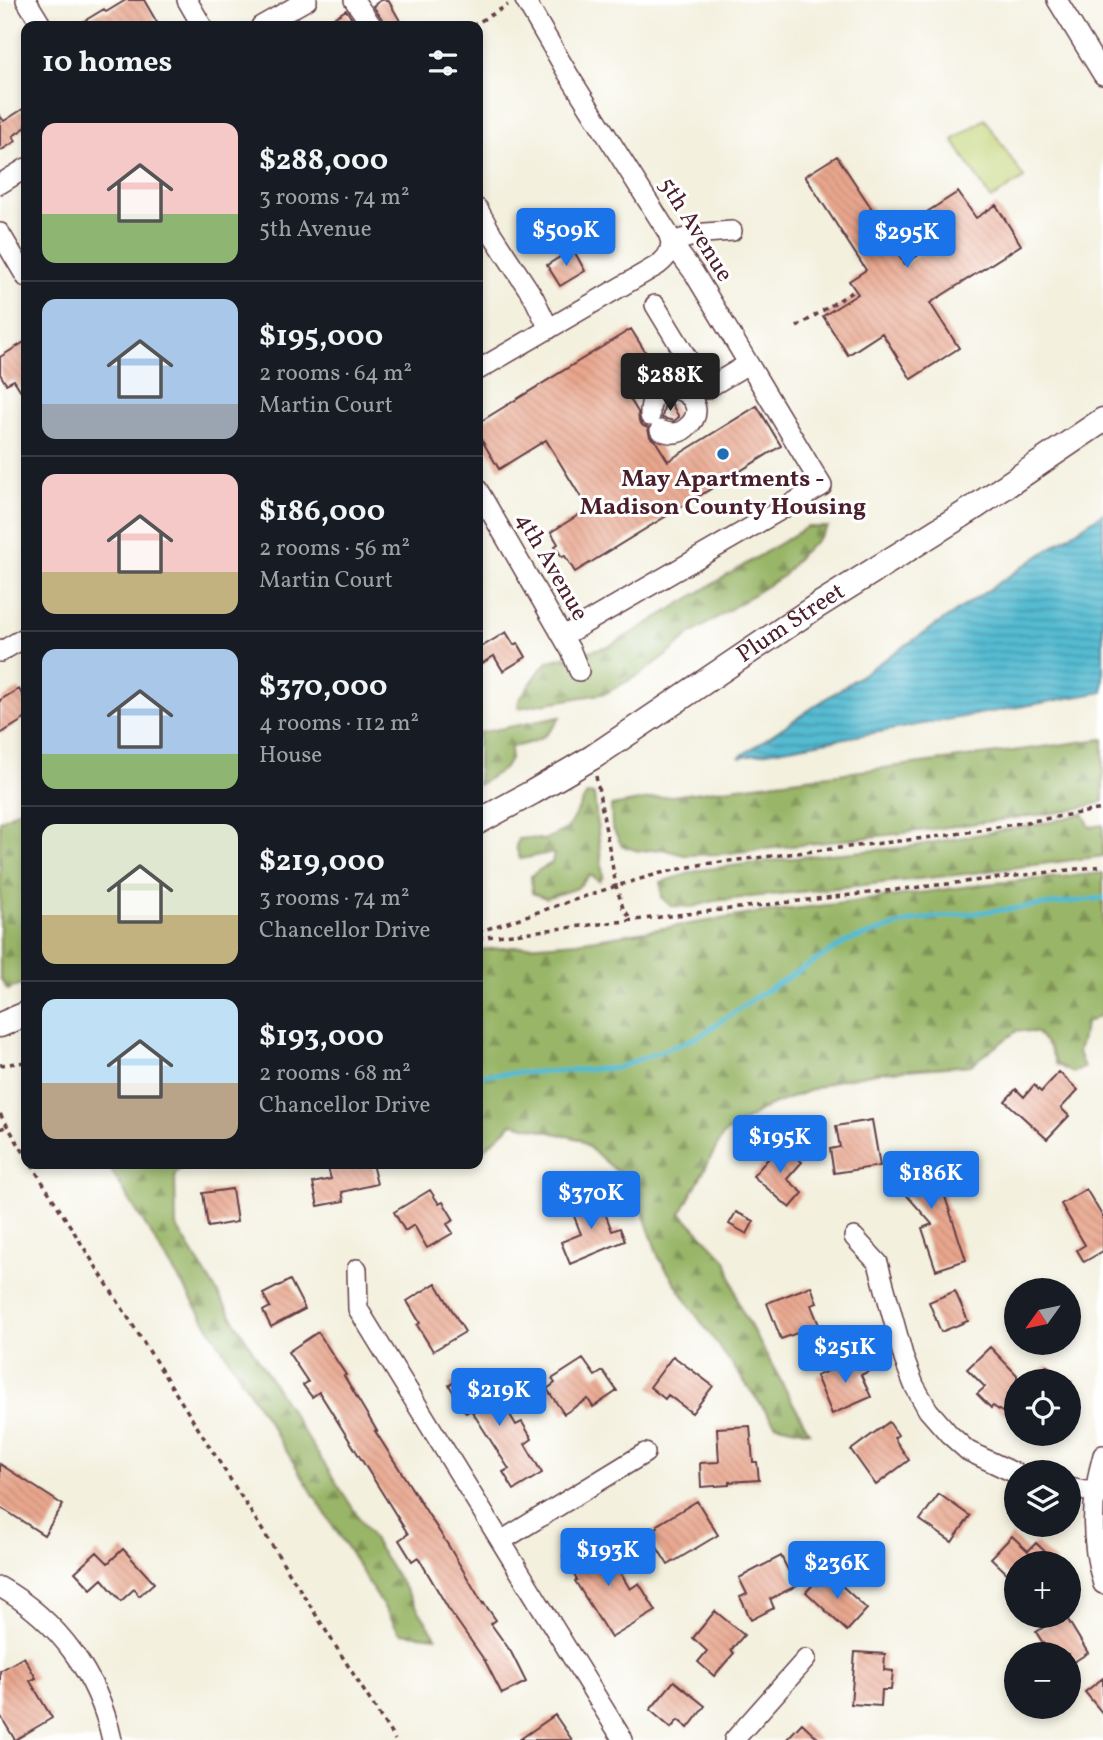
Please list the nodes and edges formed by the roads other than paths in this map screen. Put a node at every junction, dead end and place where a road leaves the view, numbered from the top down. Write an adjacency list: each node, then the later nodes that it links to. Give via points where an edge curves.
1 (26, 0): 7 (street)
2 (187, 0): 8 (street)
3 (307, 0): 9 (street)
4 (354, 0): 10 (street)
5 (1057, 0): 11 (street)
6 (516, 2): 17 (street, 5th Avenue, via 568,74)
7 (39, 21)
8 (199, 21)
9 (270, 21)
10 (369, 21)
11 (1101, 66)
12 (21, 171): 13 (street)
13 (0, 184)
14 (483, 218): 20 (street)
15 (732, 231): 17 (street)
16 (0, 233): 18 (street)
17 (671, 242): 20 (street, via 666,259 658,265); 21 (street, 5th Avenue)
18 (21, 269)
19 (655, 305): 23 (street)
20 (549, 329): 22 (street)
21 (748, 364): 23 (street); 26 (street, 5th Avenue, via 822,486)
22 (483, 367)
23 (698, 393): 23 (street, via 688,427 675,434 655,423 649,408 663,390)
24 (1103, 420): 30 (main road, Plum Street, via 593,757)
25 (483, 498): 26 (street, 4th Avenue)
26 (563, 636): 29 (street, 4th Avenue)
27 (21, 640): 28 (street)
28 (0, 652)
29 (579, 671)
30 (483, 818)
31 (21, 1016): 32 (main road)
32 (0, 1025)
33 (854, 1237): 37 (street, via 877,1263 904,1359 928,1409 968,1451)
34 (357, 1269): 40 (street, via 358,1309)
35 (645, 1452): 40 (street)
36 (1103, 1455): 39 (street)
37 (1004, 1468)
38 (1081, 1490): 39 (street)
39 (1099, 1493): 41 (street, via 1094,1536)
40 (501, 1541): 45 (street)
41 (1103, 1584)
42 (0, 1587): 44 (street, via 30,1607 74,1652 101,1701)
43 (806, 1659): 46 (street)
44 (113, 1740)
45 (623, 1740)
46 (734, 1740)

